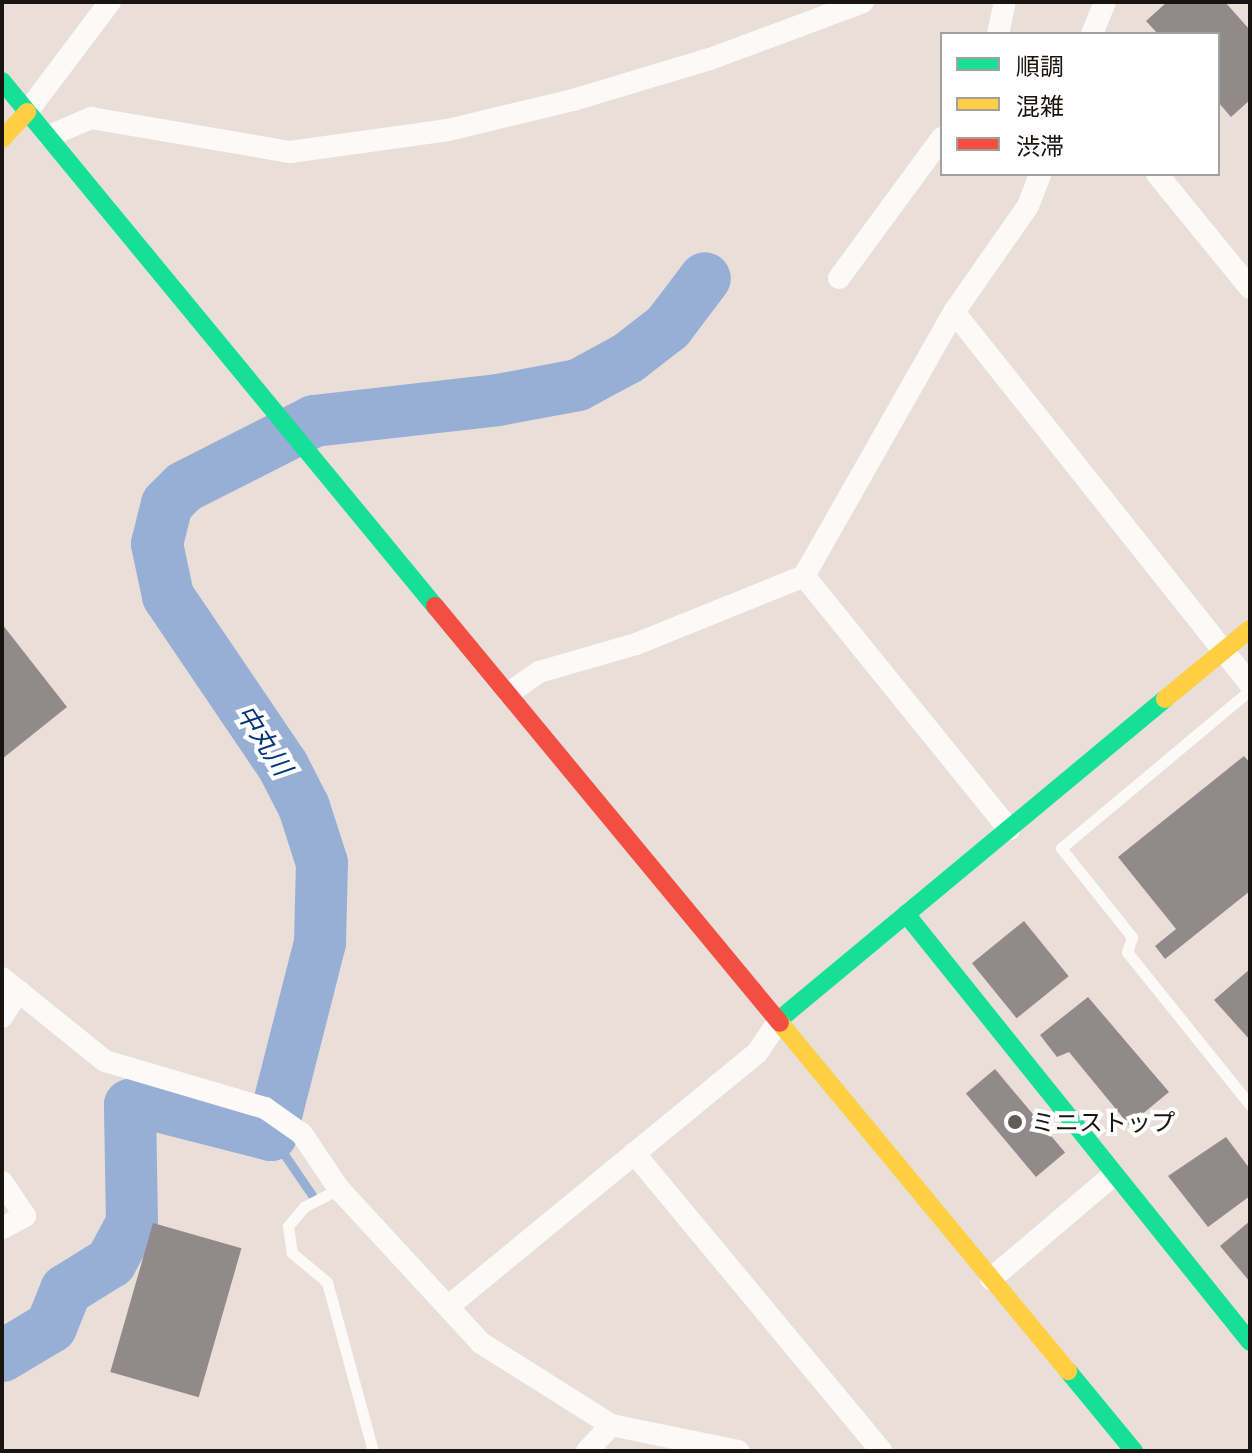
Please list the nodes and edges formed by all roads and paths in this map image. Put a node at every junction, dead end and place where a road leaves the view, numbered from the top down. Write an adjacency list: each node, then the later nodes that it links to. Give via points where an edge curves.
1 (110, 2): 8 (street)
2 (863, 2): 9 (street, via 710,59 448,130 290,152 91,118)
3 (1005, 2): 5 (street)
4 (1105, 2): 6 (street)
5 (998, 32)
6 (1093, 32)
7 (2, 81): 8 (street)
8 (27, 112): 9 (street); 10 (street)
9 (49, 136): 21 (street)
10 (2, 139)
11 (940, 141): 14 (street)
12 (1039, 176): 16 (street, via 1028,206)
13 (1159, 176): 15 (street)
14 (839, 278)
15 (1250, 288)
16 (954, 312): 17 (street); 19 (street)
17 (804, 576): 21 (street, via 636,644 539,672); 22 (street)
18 (1250, 629): 19 (street)
19 (1223, 651): 20 (street); 22 (street)
20 (1250, 687): 27 (lane, via 1061,848 1132,937 1127,952)
21 (509, 693): 26 (street)
22 (1009, 829): 23 (street)
23 (906, 914): 26 (street); 29 (street)
24 (10, 985): 25 (street); 31 (street, via 105,1061 265,1108 302,1134)
25 (2, 1017)
26 (780, 1019): 28 (street, via 757,1053); 33 (street)
27 (1250, 1105)
28 (634, 1153): 34 (street); 41 (street)
29 (1113, 1175): 33 (street); 35 (street)
30 (2, 1182): 32 (street, via 25,1216)
31 (339, 1189): 34 (street); 38 (lane, via 304,1207 288,1226 292,1253 327,1282)
32 (2, 1228)
33 (991, 1279): 42 (street)
34 (450, 1305): 36 (street, via 481,1343)
35 (1250, 1342)
36 (611, 1425): 37 (street); 39 (street)
37 (706, 1447): 40 (street)
38 (373, 1451)
39 (587, 1451)
40 (738, 1451)
41 (881, 1451)
42 (1134, 1451)

